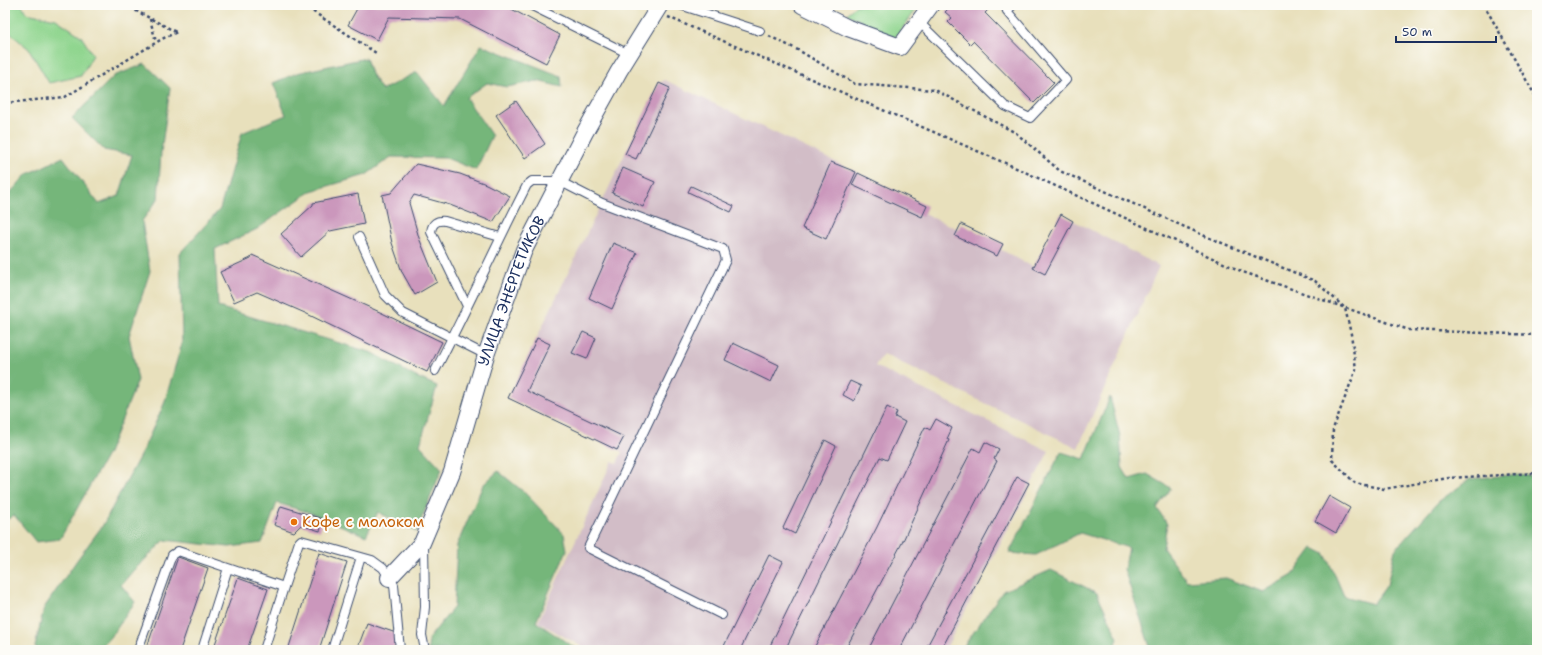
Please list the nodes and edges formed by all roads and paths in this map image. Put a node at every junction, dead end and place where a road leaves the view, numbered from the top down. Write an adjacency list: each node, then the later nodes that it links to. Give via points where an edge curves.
1 (125, 5): 11 (path)
2 (303, 5): 15 (path)
3 (530, 5): 16 (lane)
4 (680, 5): 13 (lane)
5 (802, 5): 10 (street)
6 (931, 5): 12 (street)
7 (1013, 5): 12 (lane, via 1007,11 1066,80 1030,118 1005,106)
8 (1484, 5): 17 (path)
9 (653, 7): 16 (street, УЛИЦА ЭНЕРГЕТИКОВ); 23 (path, via 1012,166 1243,272)
10 (826, 10): 12 (street, via 848,28 900,47)
11 (150, 19): 14 (path); 14 (path, via 177,32)
12 (919, 22)
13 (760, 31): 23 (path, via 855,84 935,90 1016,133 1060,171 1205,236 1315,281)
14 (155, 43): 18 (path, via 65,97)
15 (376, 54)
16 (629, 54): 19 (street, УЛИЦА ЭНЕРГЕТИКОВ)
17 (1537, 99)
18 (5, 103)
19 (559, 180): 21 (lane, via 529,182); 26 (street, УЛИЦА ЭНЕРГЕТИКОВ, via 524,250); 34 (lane, via 602,203 723,249 726,260 588,548)
20 (359, 236): 25 (lane, via 385,295 403,313)
21 (500, 237): 22 (lane); 22 (lane, via 440,220 432,227 431,232)
22 (467, 306): 25 (lane)
23 (1345, 308): 24 (path, via 1409,330); 28 (path, via 1356,369 1333,429 1332,460 1355,483 1384,490 1449,478)
24 (1537, 335)
25 (452, 338): 26 (lane); 27 (lane)
26 (486, 355): 29 (street, УЛИЦА ЭНЕРГЕТИКОВ, via 452,472)
27 (435, 371)
28 (1537, 473)
29 (424, 540): 32 (street, УЛИЦА ЭНЕРГЕТИКОВ); 40 (lane, via 422,635)
30 (361, 557): 32 (lane, via 372,560 383,568); 33 (lane, via 300,541); 38 (lane)
31 (228, 568): 33 (lane); 35 (lane, via 178,552 174,553); 36 (lane)
32 (389, 578): 39 (lane, via 394,585)
33 (284, 587): 37 (lane)
34 (722, 615)
35 (138, 650)
36 (202, 650)
37 (264, 650)
38 (332, 650)
39 (400, 650)
40 (425, 650)

